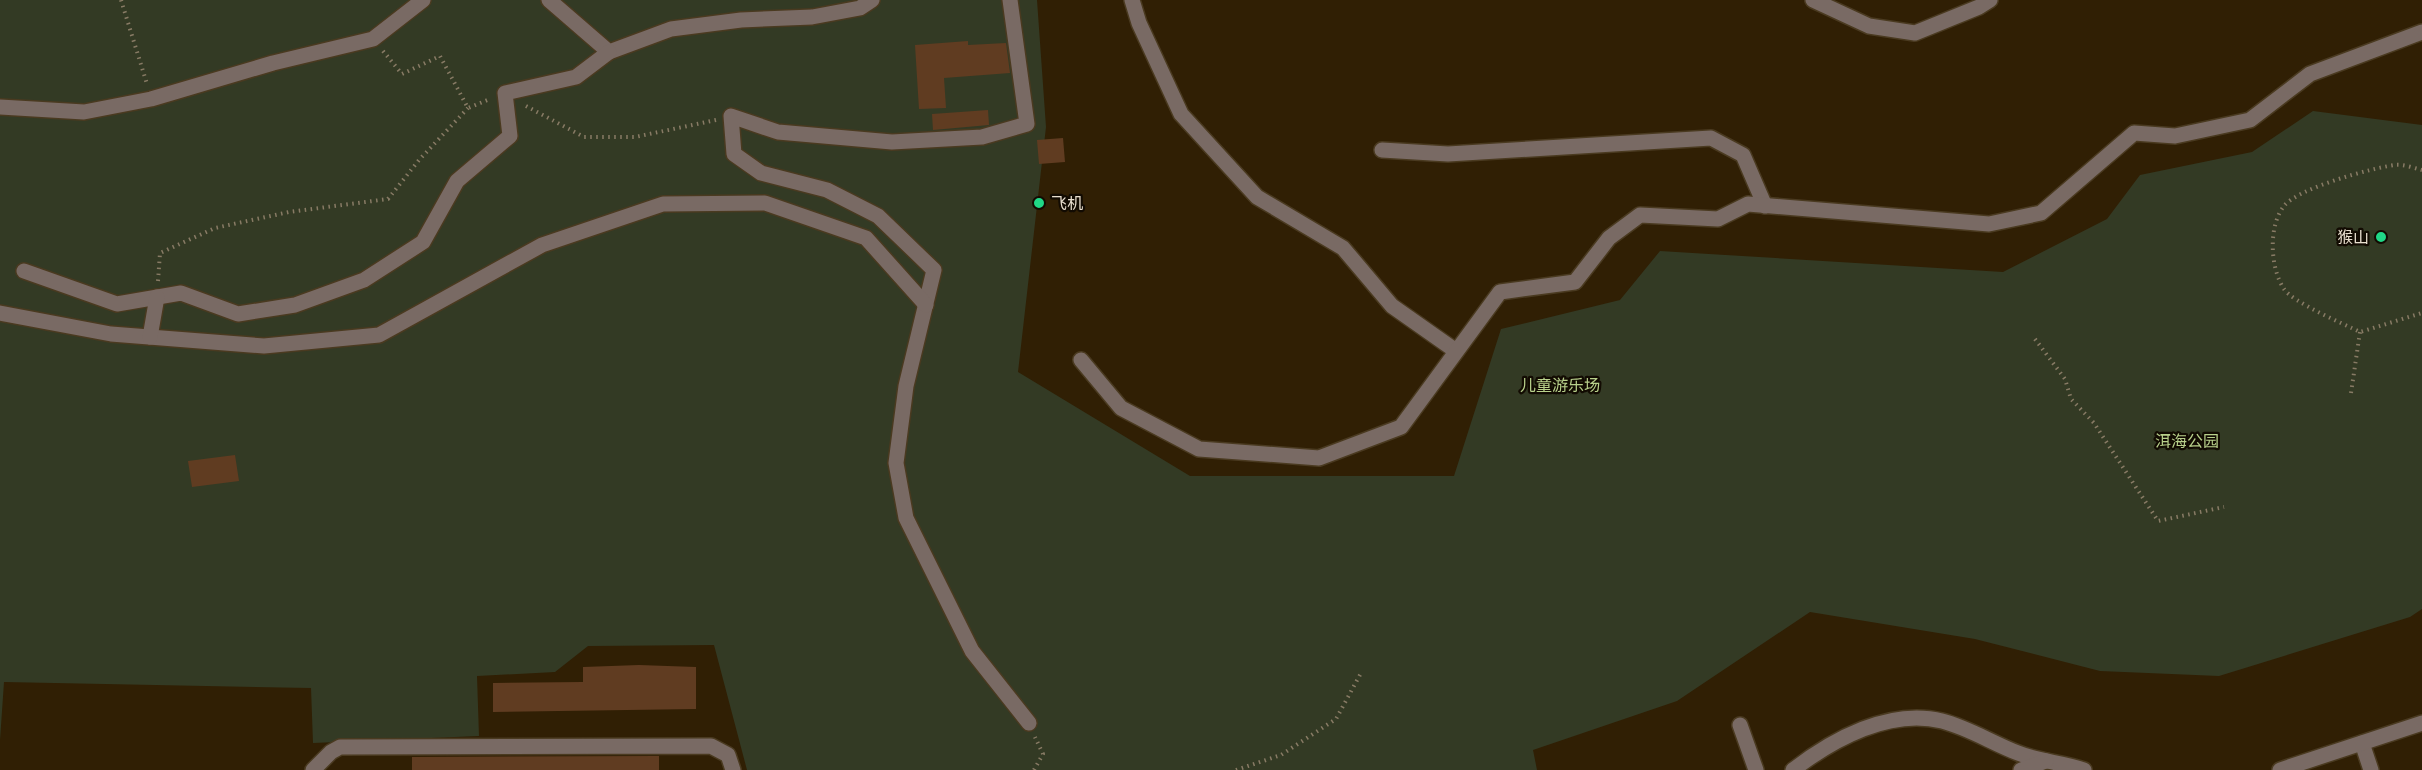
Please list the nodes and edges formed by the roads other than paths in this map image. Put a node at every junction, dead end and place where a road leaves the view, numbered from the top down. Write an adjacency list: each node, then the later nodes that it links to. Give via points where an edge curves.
1 (423, 0): 10 (street, via 373,39 151,99 84,112)
2 (549, 0): 9 (street)
3 (872, 0): 9 (street, via 860,8 812,17 741,20 671,29)
4 (1010, 0): 15 (street, via 1027,124 982,137 892,142 777,132 731,116 734,154 761,172 827,190 886,223 934,270)
5 (1132, 0): 18 (street, via 1181,114 1257,197 1343,248 1392,306)
6 (1813, 0): 7 (street, via 1869,26 1915,33 1979,8)
7 (1989, 0)
8 (2422, 32): 12 (street, via 2310,74 2250,120 2175,136 2134,134 2041,213 1989,224)
9 (609, 52): 14 (street, via 576,77 505,93 510,136 457,181 423,242 364,280 295,305 238,314 181,294)
10 (0, 107)
11 (1382, 150): 12 (street, via 1448,154 1711,138 1743,155)
12 (1765, 206): 18 (street, via 1749,204 1718,219 1640,215 1609,238 1575,282 1500,292)
13 (24, 272): 14 (street, via 117,304)
14 (157, 297): 17 (street)
15 (926, 304): 17 (street, via 866,238 765,203 663,204 542,245 379,335 264,346); 20 (street, via 906,386 896,463 906,518 972,651)
16 (0, 313): 17 (street, via 111,334)
17 (150, 337)
18 (1456, 351): 19 (street, via 1401,427 1318,458 1199,449 1121,408)
19 (1081, 360)
20 (1029, 723)
21 (2422, 723): 23 (street)
22 (1740, 725): 27 (street)
23 (2362, 743): 31 (street); 32 (street)
24 (2049, 759): 28 (street, via 2023,755 1944,722 1911,718 1856,732); 29 (street); 30 (street)
25 (313, 770): 26 (street, via 340,747 711,746 728,755)
26 (733, 770)
27 (1756, 770)
28 (1793, 770)
29 (2021, 770)
30 (2085, 770)
31 (2280, 770)
32 (2371, 770)

